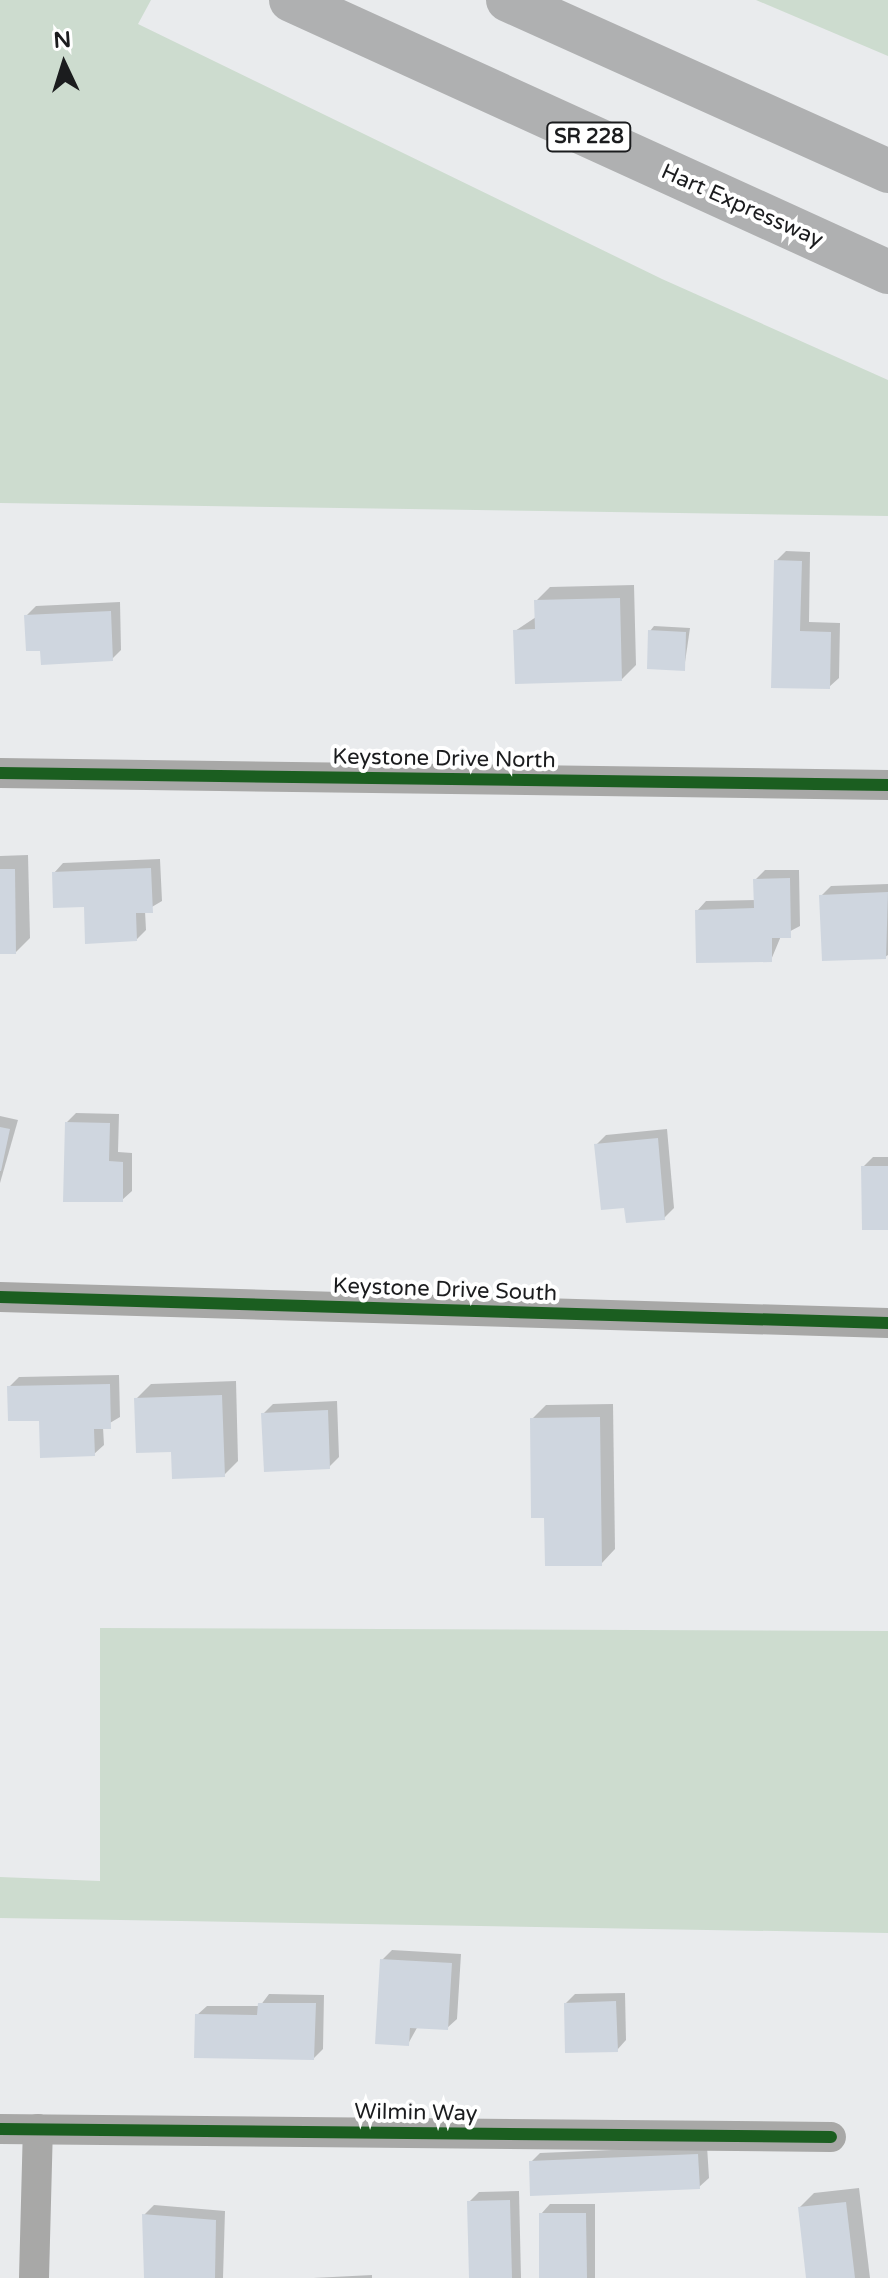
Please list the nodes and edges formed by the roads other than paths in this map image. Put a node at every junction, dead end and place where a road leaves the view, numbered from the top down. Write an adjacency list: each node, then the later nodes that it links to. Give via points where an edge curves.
1 (291, 0): 4 (highway, Hart Expressway / SR 228)
2 (508, 0): 3 (highway)
3 (888, 171)
4 (888, 272)
5 (0, 773): 6 (street, Keystone Drive North)
6 (888, 785)
7 (0, 1297): 8 (street, Keystone Drive South)
8 (888, 1323)
9 (0, 2129): 10 (street, Wilmin Way)
10 (38, 2129): 11 (street, Wilmin Way); 12 (street)
11 (831, 2137)
12 (34, 2278)

